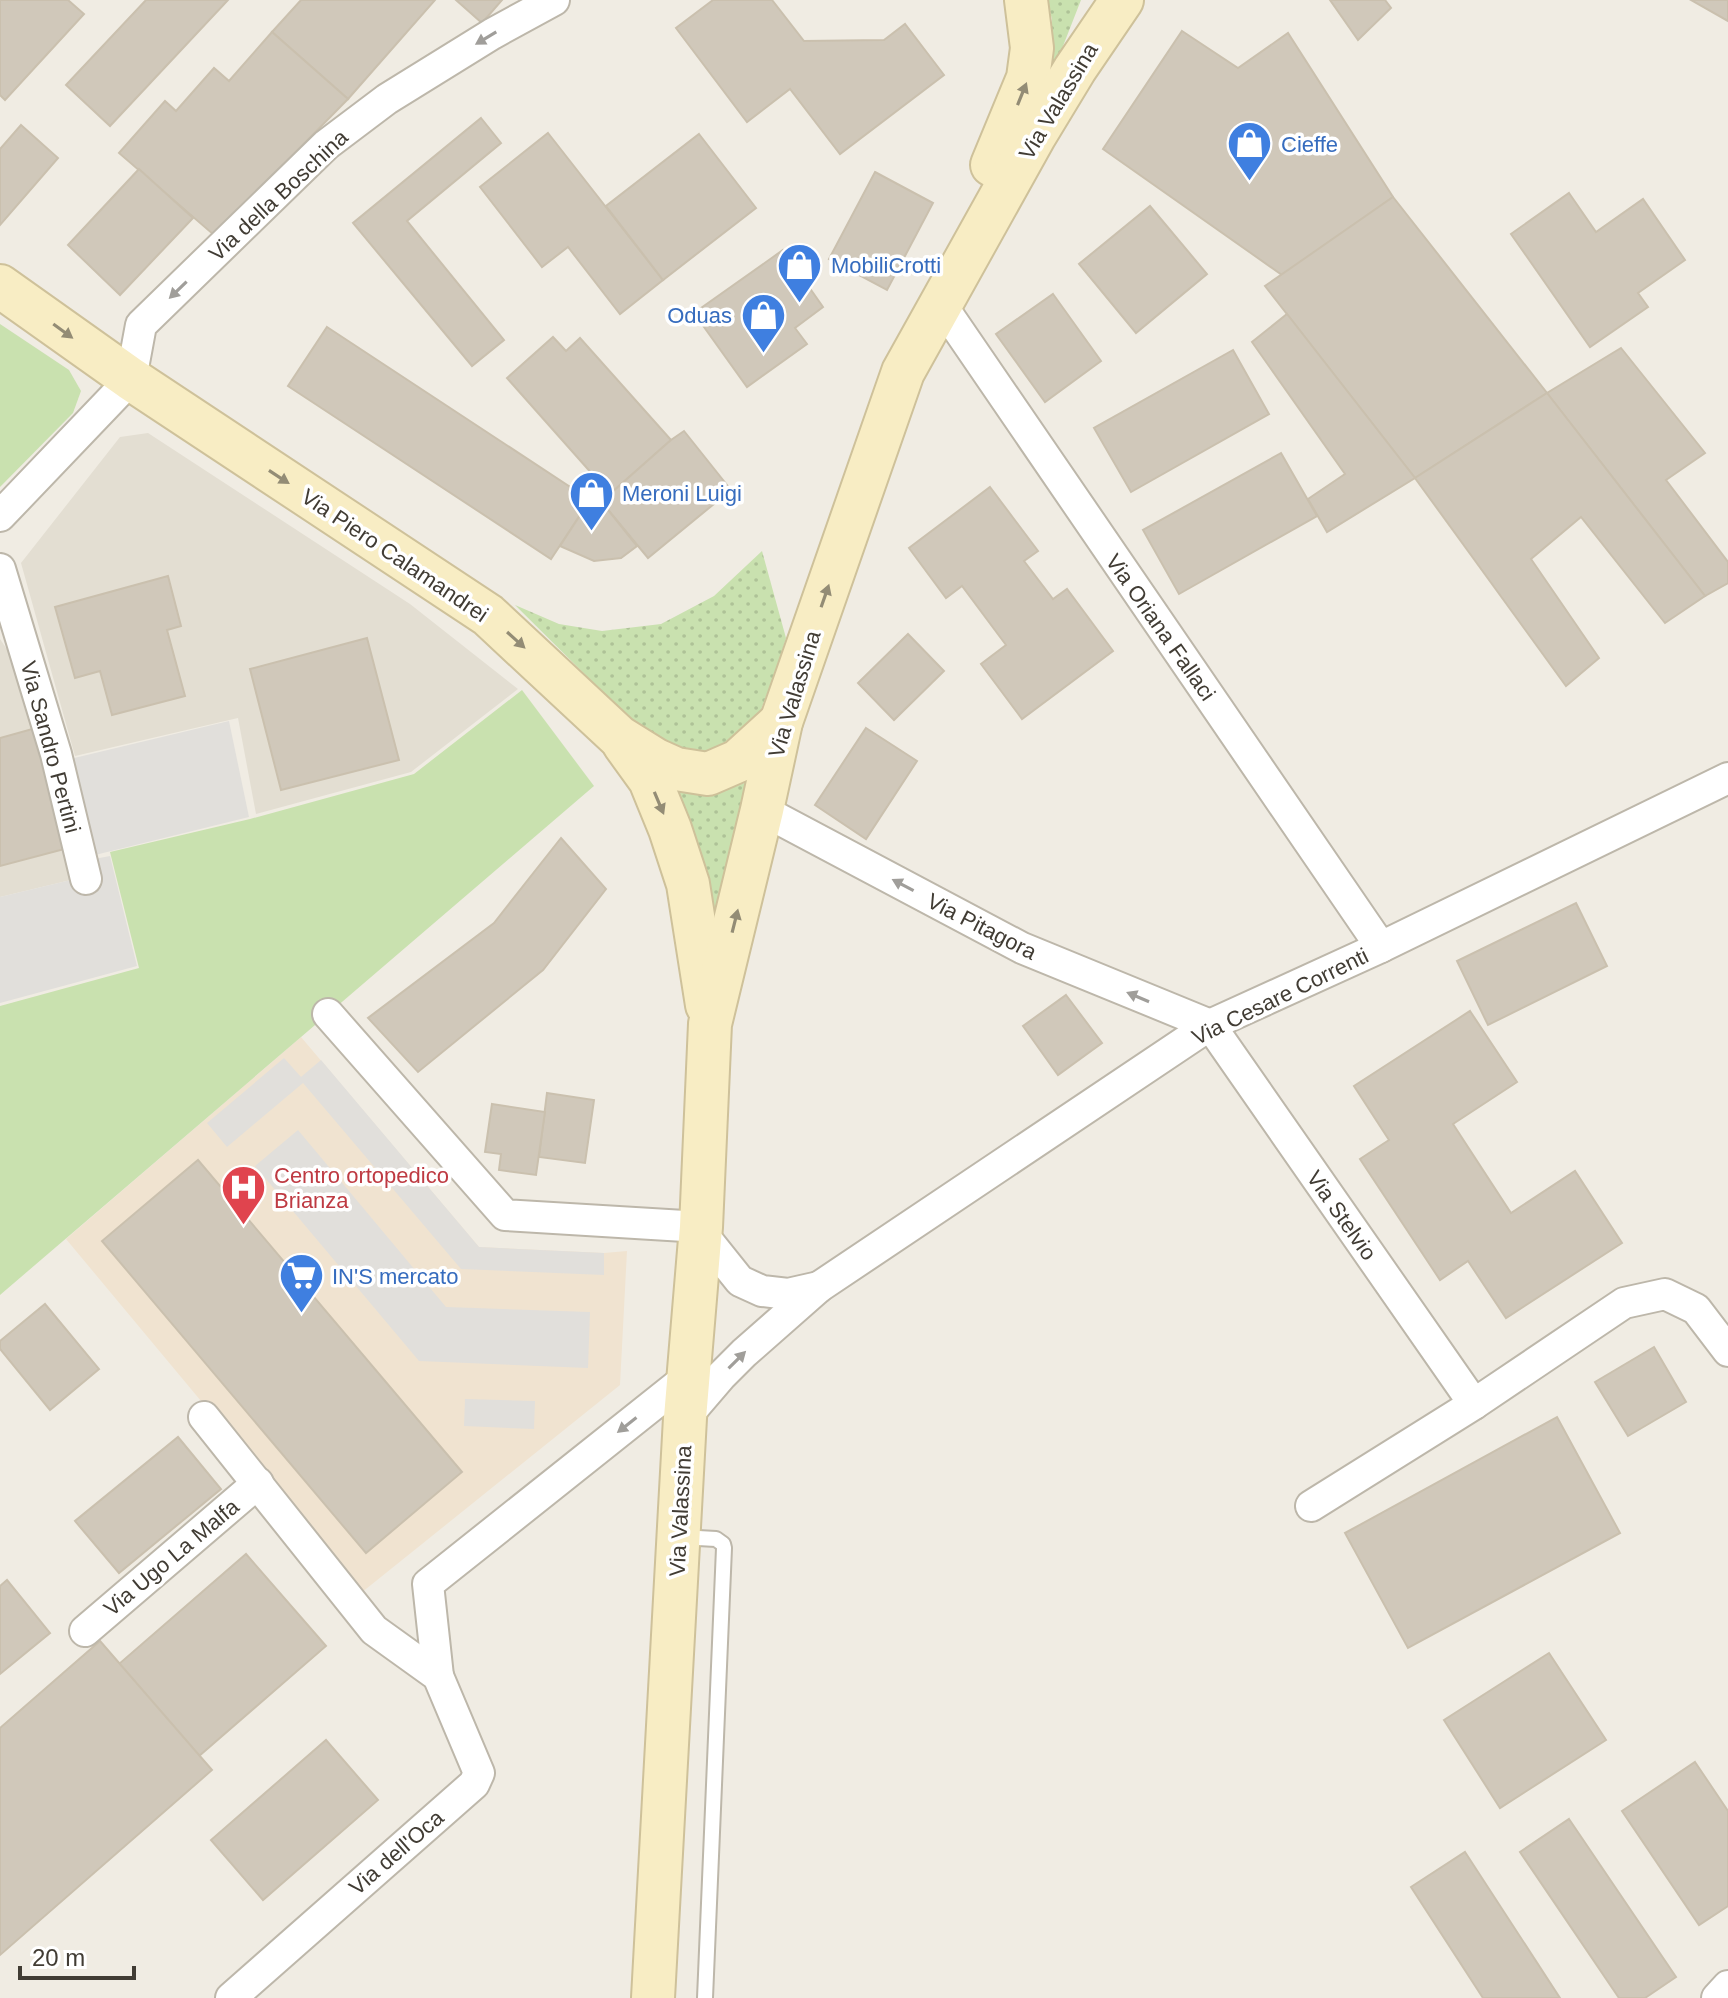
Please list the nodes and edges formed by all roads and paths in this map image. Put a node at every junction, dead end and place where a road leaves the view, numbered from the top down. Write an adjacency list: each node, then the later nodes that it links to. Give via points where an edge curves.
1 (554, 0): 7 (street, Via della Boschina, one-way to 7, via 400,91 326,145 141,325)
2 (1026, 0): 6 (main road, Via Valassina, one-way to 2, via 1028,78 1032,48)
3 (1122, 0): 5 (main road, Via Valassina, via 1035,135)
4 (0, 286): 7 (main road, Via Piero Calamandrei, one-way to 7)
5 (942, 306): 6 (main road, Via Valassina); 15 (street, Via Oriana Fallaci)
6 (903, 372): 10 (main road, Via Valassina, one-way to 6)
7 (131, 379): 8 (street); 11 (main road, Via Piero Calamandrei, one-way to 11, via 488,615)
8 (0, 516)
9 (0, 569): 14 (street, Via Sandro Pertini, via 56,754)
10 (781, 722): 11 (main road, Via Piero Calamandrei, via 738,761 708,774 676,769); 13 (main road, Via Valassina)
11 (619, 737): 17 (main road, Via Valassina, one-way to 17, via 650,780 688,884)
12 (1728, 778): 15 (street, Via Cesare Correnti)
13 (762, 810): 17 (main road, Via Valassina, one-way to 13); 18 (street, Via Pitagora, one-way to 13, via 1022,948)
14 (86, 879)
15 (1381, 947): 18 (street, Via Cesare Correnti)
16 (328, 1014): 19 (street, via 505,1215)
17 (710, 1024): 19 (main road, Via Valassina)
18 (1210, 1025): 20 (street, Via Cesare Correnti); 23 (street, Via Stelvio)
19 (700, 1229): 20 (street, Via Cesare Correnti, via 740,1281 788,1294); 22 (main road, Via Valassina)
20 (819, 1287): 25 (street, Via Cesare Correnti, one-way to 20, via 744,1353)
21 (1728, 1351): 23 (street, via 1696,1309 1665,1294 1624,1303)
22 (688, 1377): 25 (main road, Via Valassina); 30 (street, Via dell'Oca, one-way to 30, via 428,1584)
23 (1474, 1404): 27 (street)
24 (204, 1417): 26 (street, Via Ugo La Malfa)
25 (685, 1418): 28 (main road, Via Valassina)
26 (258, 1483): 29 (street, Via Ugo La Malfa); 30 (street, Via Ugo La Malfa, via 374,1630)
27 (1311, 1506)
28 (678, 1537): 33 (main road, Via Valassina); 34 (lane, via 716,1539 724,1548)
29 (85, 1631)
30 (438, 1676): 32 (street, Via dell'Oca, via 479,1773 474,1784)
31 (1728, 1986): 35 (street)
32 (231, 1998)
33 (653, 1998)
34 (705, 1998)
35 (1717, 1998)

